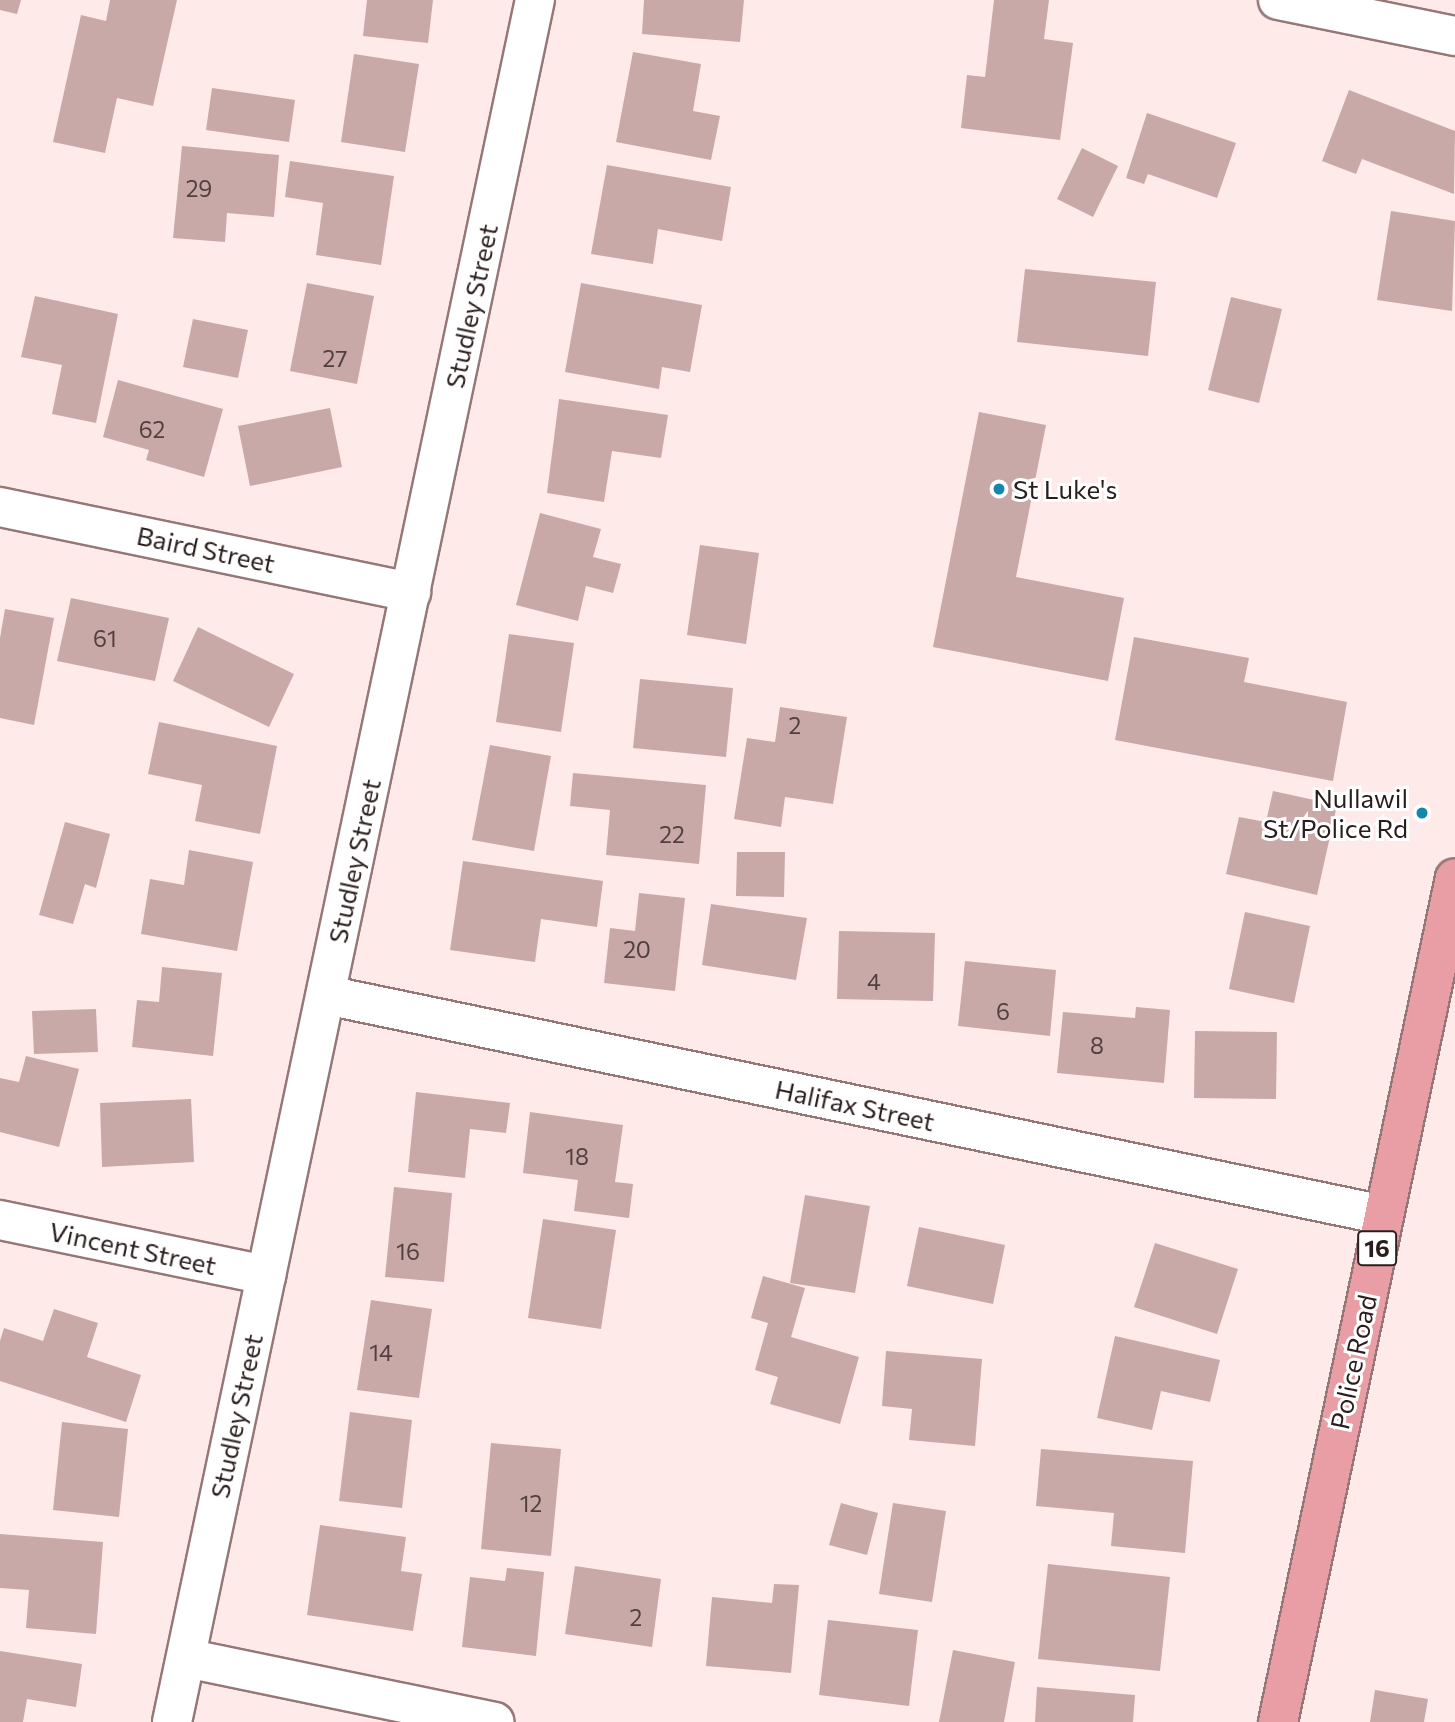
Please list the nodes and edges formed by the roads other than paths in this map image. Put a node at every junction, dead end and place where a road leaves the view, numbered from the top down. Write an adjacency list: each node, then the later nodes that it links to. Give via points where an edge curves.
1 (535, 0): 5 (street, Studley Street)
2 (1278, 0): 3 (street)
3 (1455, 36)
4 (0, 506): 5 (street, Baird Street)
5 (411, 592): 7 (street, Studley Street)
6 (1453, 895): 8 (main road, Police Road / 16)
7 (326, 995): 8 (street, Halifax Street); 10 (street, Studley Street)
8 (1384, 1215): 14 (main road, Police Road / 16)
9 (0, 1220): 10 (street, Vincent Street)
10 (266, 1275): 11 (street, Studley Street)
11 (186, 1658): 12 (street, Studley Street); 13 (street)
12 (172, 1722)
13 (494, 1722)
14 (1278, 1722)

